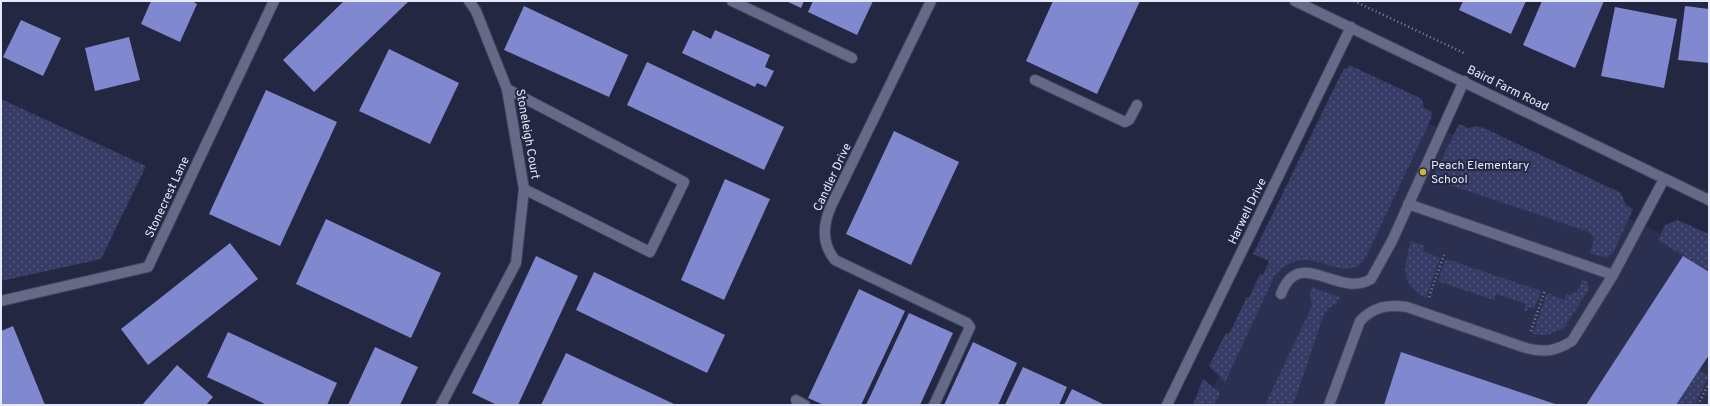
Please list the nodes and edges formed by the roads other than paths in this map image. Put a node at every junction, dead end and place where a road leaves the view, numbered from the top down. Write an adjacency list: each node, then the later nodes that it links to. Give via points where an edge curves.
1 (274, 1): 18 (street, Stonecrest Lane, via 148,267)
2 (469, 1): 10 (street, Stoneleigh Court, via 476,11)
3 (732, 1): 7 (street)
4 (931, 1): 22 (street, Candler Drive, via 832,204 824,227 829,253 835,260 967,323 970,327)
5 (1294, 1): 6 (street, Baird Farm Road)
6 (1351, 27): 9 (street, Baird Farm Road); 23 (street, Harwell Drive)
7 (852, 58)
8 (1035, 80): 11 (street, via 1125,122 1129,120)
9 (1464, 81): 12 (street, Baird Farm Road); 15 (street)
10 (507, 89): 13 (street, Stoneleigh Court); 13 (street, via 684,182 650,252)
11 (1137, 105)
12 (1664, 179): 14 (street, Baird Farm Road); 16 (street)
13 (524, 189): 20 (street, Stoneleigh Court, via 516,264)
14 (1709, 200)
15 (1408, 204): 16 (street); 17 (street, via 1392,241 1371,279 1366,283 1351,285 1303,272 1290,278)
16 (1614, 275): 24 (street, via 1572,341 1550,351 1526,348 1407,307 1391,305 1367,314 1360,321 1352,340)
17 (1281, 294)
18 (1, 301)
19 (796, 400): 21 (street)
20 (440, 405)
21 (805, 405)
22 (934, 405)
23 (1167, 405)
24 (1329, 405)

